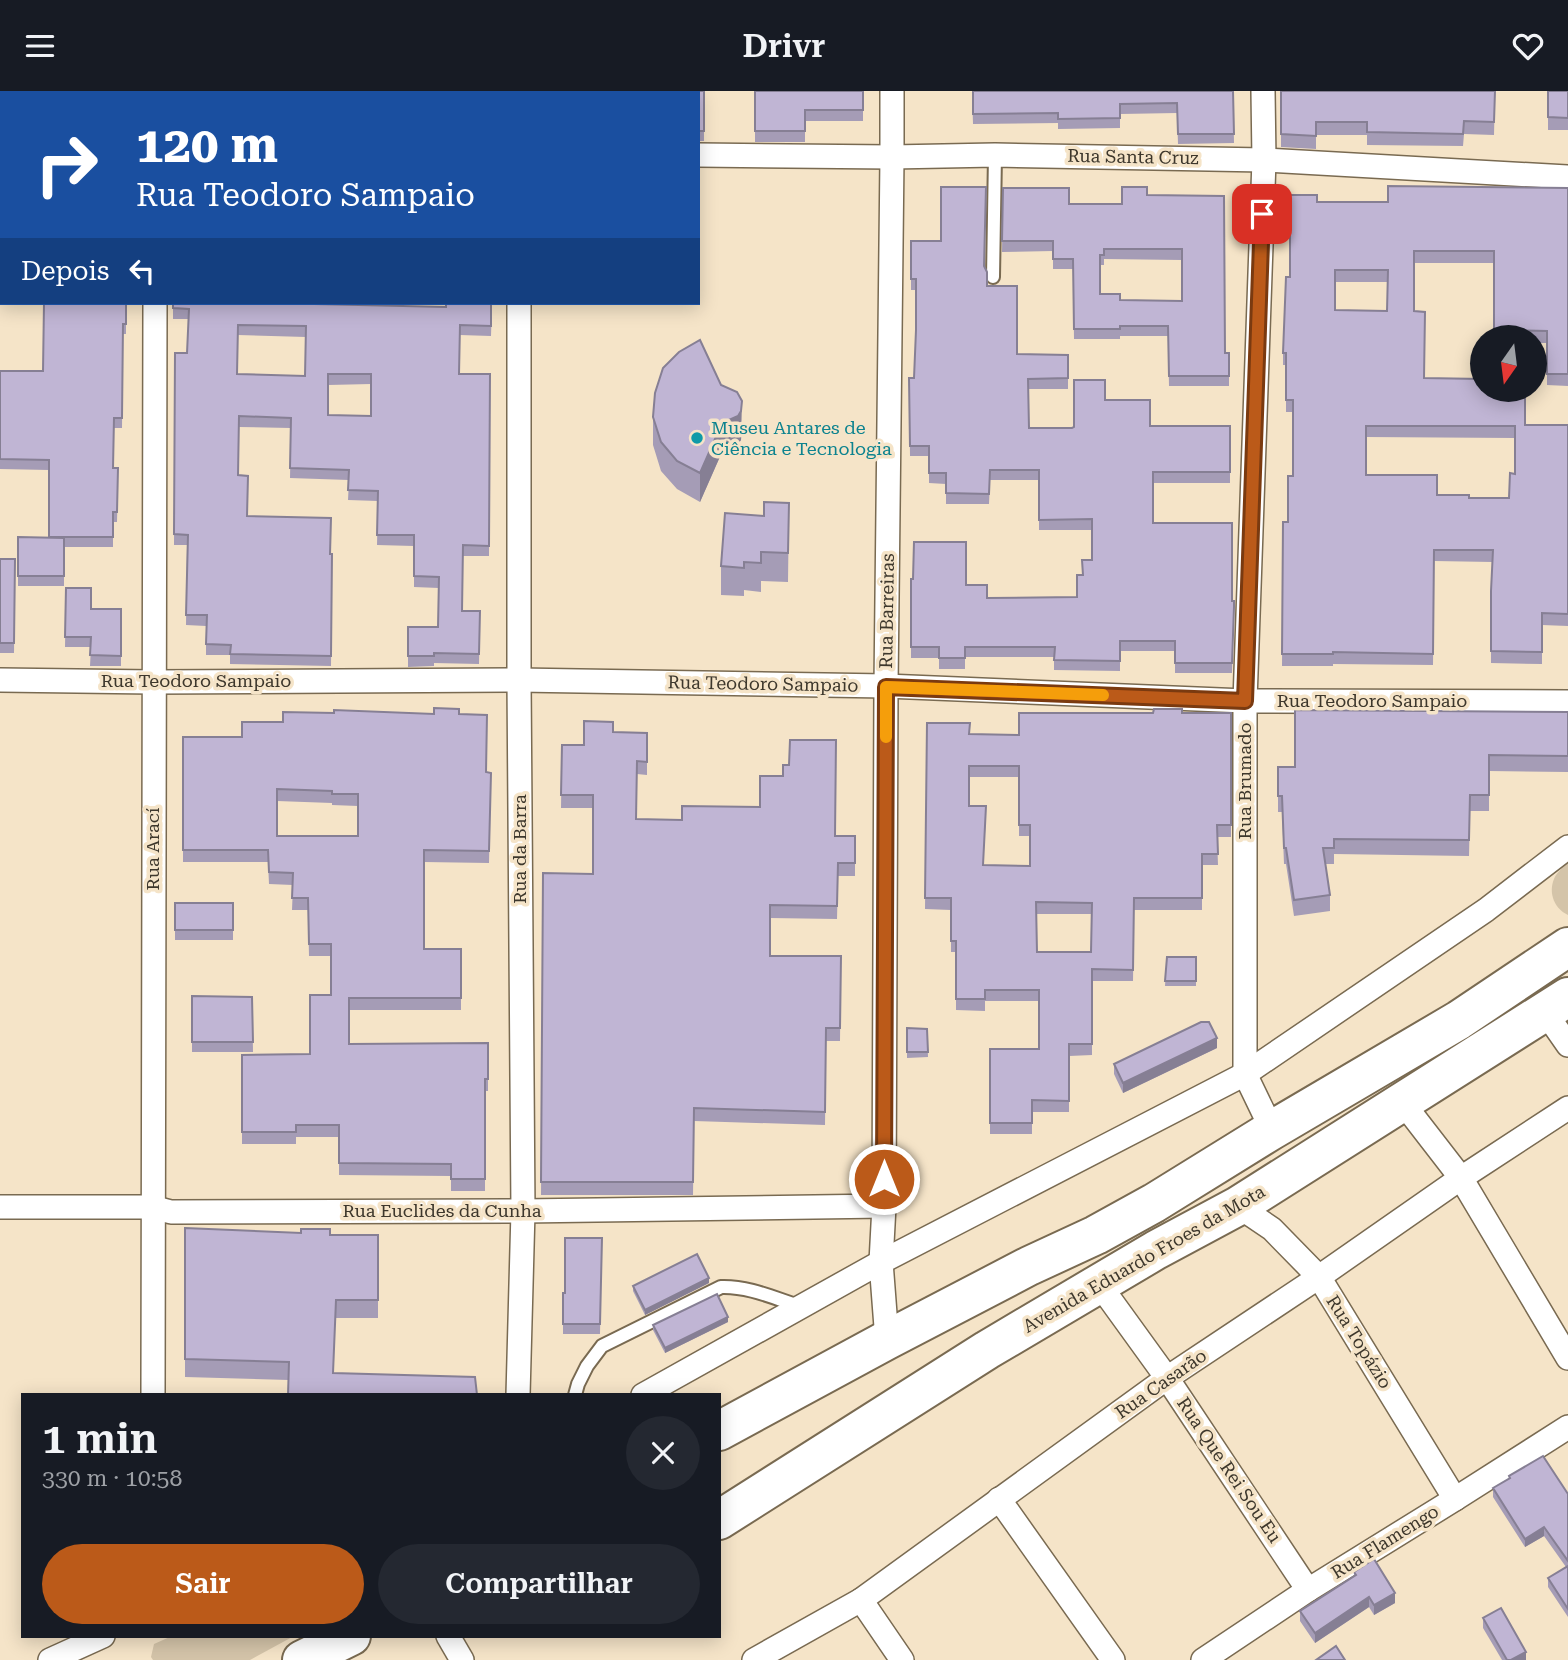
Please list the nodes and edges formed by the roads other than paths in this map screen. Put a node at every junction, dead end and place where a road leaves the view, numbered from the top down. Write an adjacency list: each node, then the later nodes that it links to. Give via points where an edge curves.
1 (892, 91): 5 (street, Rua Barreiras)
2 (1263, 91): 6 (street, Rua Brumado)
3 (700, 155): 5 (street, Rua Santa Cruz)
4 (995, 155): 5 (street, Rua Santa Cruz); 6 (street, Rua Santa Cruz); 8 (lane)
5 (892, 157): 14 (street, Rua Barreiras)
6 (1264, 160): 7 (street, Rua Santa Cruz); 15 (street, Rua Brumado)
7 (1568, 177)
8 (993, 277)
9 (155, 305): 13 (street, Rua Arací)
10 (519, 305): 12 (street, Rua da Barra)
11 (0, 680): 13 (street, Rua Teodoro Sampaio)
12 (519, 680): 13 (street, Rua Teodoro Sampaio); 14 (street, Rua Teodoro Sampaio); 30 (street, Rua da Barra)
13 (153, 682): 29 (street, Rua Arací)
14 (886, 687): 15 (street, Rua Teodoro Sampaio); 26 (street, Rua Barreiras)
15 (1245, 701): 16 (street, Rua Teodoro Sampaio); 21 (street, Rua Brumado)
16 (1568, 702)
17 (1568, 847): 21 (street, via 1486,910)
18 (1568, 947): 24 (highway, via 1459,1020)
19 (1556, 1004): 20 (street); 22 (highway, Avenida Eduardo Froes da Mota)
20 (1568, 1045)
21 (1245, 1074): 24 (street, Rua Brumado); 31 (street)
22 (1403, 1103): 25 (street); 27 (highway, Avenida Eduardo Froes da Mota)
23 (1568, 1108): 25 (street, Rua Casarão)
24 (1272, 1130): 35 (highway, via 1143,1210)
25 (1461, 1178): 32 (street, Rua Casarão); 36 (street)
26 (884, 1206): 30 (street, Rua Euclides da Cunha); 31 (street, Rua Barreiras)
27 (1238, 1206): 32 (street, Rua Topázio, via 1272,1229); 33 (highway, Avenida Eduardo Froes da Mota)
28 (0, 1207): 29 (street, Rua Euclides da Cunha)
29 (152, 1207): 30 (street, Rua Euclides da Cunha, via 171,1212); 38 (street, Rua Arací)
30 (523, 1211): 39 (street, Rua da Barra)
31 (881, 1262): 34 (street); 35 (street, Rua Barreiras)
32 (1319, 1277): 37 (street, Rua Casarão); 45 (street, Rua Topázio)
33 (1098, 1284): 37 (street, Rua Que Rei Sou Eu); 46 (highway, Avenida Eduardo Froes da Mota)
34 (799, 1306): 40 (lane, via 735,1286 721,1287 602,1346); 41 (street)
35 (887, 1340): 43 (highway)
36 (1568, 1358)
37 (1167, 1378): 44 (street, Rua Casarão); 47 (street, Rua Que Rei Sou Eu)
38 (153, 1393)
39 (518, 1393)
40 (576, 1393)
41 (647, 1393)
42 (1568, 1427): 45 (street, Rua Flamengo)
43 (721, 1430)
44 (999, 1499): 48 (street, Rua Casarão); 58 (street)
45 (1455, 1499): 47 (street, Rua Flamengo)
46 (721, 1519)
47 (1308, 1590): 52 (street, Rua Flamengo)
48 (861, 1600): 56 (street, Rua Casarão); 57 (street)
49 (99, 1638): 53 (street)
50 (347, 1638): 54 (highway)
51 (449, 1638): 55 (street)
52 (1215, 1657)
53 (50, 1660)
54 (302, 1660)
55 (463, 1660)
56 (754, 1660)
57 (902, 1660)
58 (1113, 1660)

